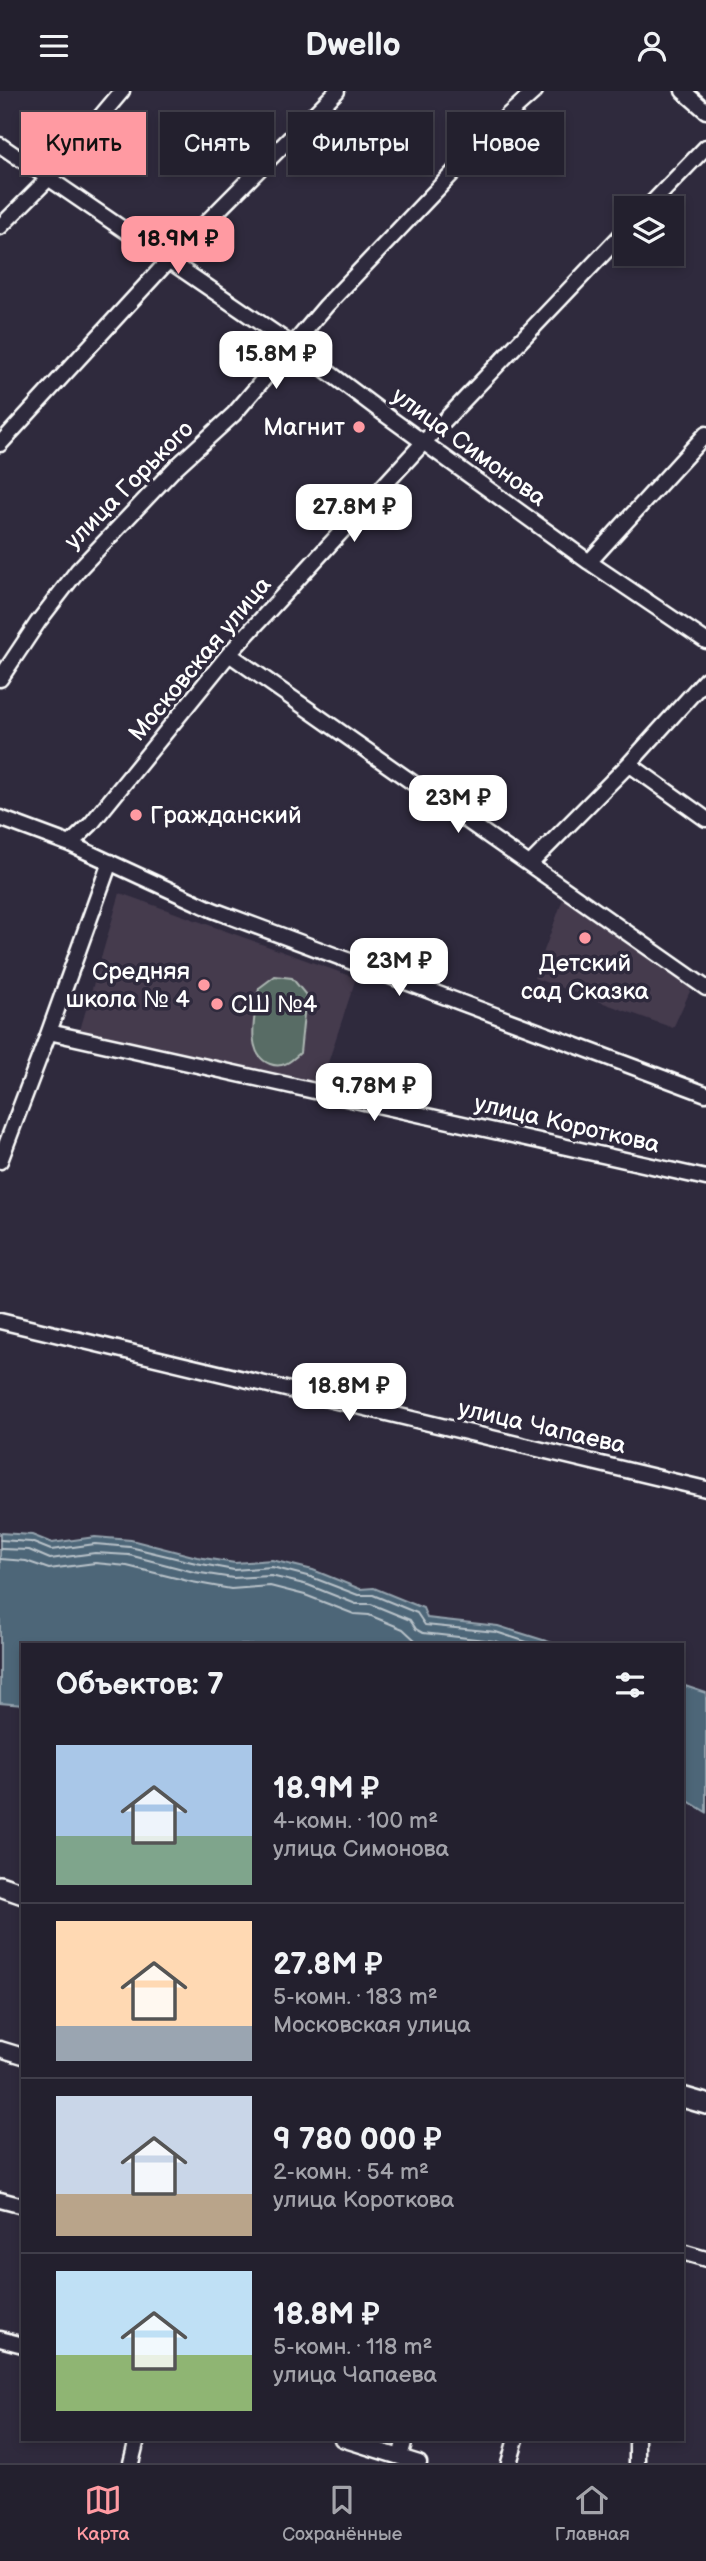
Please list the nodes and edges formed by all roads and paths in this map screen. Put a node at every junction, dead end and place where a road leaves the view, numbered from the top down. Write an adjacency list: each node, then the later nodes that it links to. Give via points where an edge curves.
1 (122, 91): 8 (street)
2 (337, 91): 12 (street)
3 (535, 91): 13 (street, улица Горького)
4 (683, 91): 5 (street)
5 (706, 111)
6 (0, 145): 8 (street, улица Симонова)
7 (706, 147): 9 (street)
8 (47, 179): 10 (street); 12 (street, улица Симонова)
9 (659, 196)
10 (0, 227)
11 (614, 243): 15 (street, Московская улица)
12 (169, 260): 13 (street, улица Симонова); 16 (street)
13 (292, 344): 15 (street, улица Симонова); 20 (street, улица Горького, via 234,414 176,467 78,570)
14 (706, 434): 17 (street)
15 (423, 443): 17 (street, улица Симонова); 19 (street, Московская улица)
16 (0, 444)
17 (589, 562): 18 (street, улица Симонова)
18 (706, 641)
19 (229, 654): 25 (street, Московская улица); 27 (street)
20 (0, 679)
21 (706, 680): 22 (street)
22 (629, 764): 24 (street); 27 (street)
23 (0, 818): 25 (street)
24 (706, 819)
25 (70, 844): 26 (street)
26 (110, 862): 29 (street); 30 (street, via 214,910)
27 (530, 864): 28 (street)
28 (706, 988)
29 (50, 1033): 31 (street); 32 (street, улица Короткова)
30 (706, 1094)
31 (1, 1158)
32 (706, 1178)
33 (0, 1321): 34 (street, улица Чапаева)
34 (706, 1489)
35 (0, 1887): 36 (main road)
36 (21, 1893)
37 (0, 2049): 38 (street)
38 (21, 2055)
39 (684, 2098): 40 (main road)
40 (706, 2104)
41 (0, 2200): 42 (street)
42 (21, 2205)
43 (684, 2253): 44 (street)
44 (706, 2259)
45 (0, 2339): 46 (street)
46 (21, 2345)
47 (136, 2441): 53 (street)
48 (348, 2441): 52 (street)
49 (404, 2441): 52 (street)
50 (515, 2441): 55 (street)
51 (637, 2441): 56 (street)
52 (400, 2457): 54 (street)
53 (131, 2463)
54 (419, 2463)
55 (509, 2463)
56 (637, 2463)

